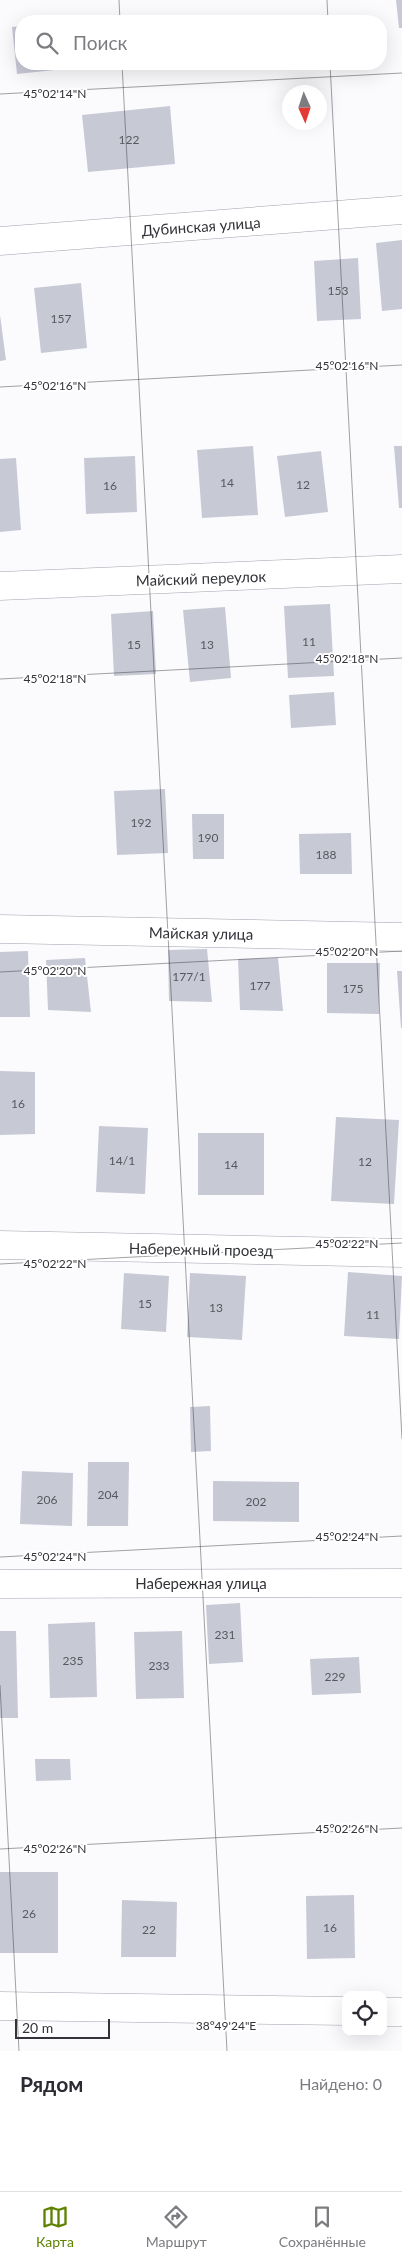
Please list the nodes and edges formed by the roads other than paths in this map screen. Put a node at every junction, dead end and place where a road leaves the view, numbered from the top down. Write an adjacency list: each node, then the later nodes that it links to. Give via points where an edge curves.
1 (402, 210): 2 (street, Дубинская улица)
2 (0, 241)
3 (402, 570): 4 (street, Майский переулок)
4 (0, 586)
5 (0, 929): 6 (street, Майская улица)
6 (402, 937)
7 (0, 1245): 8 (street, Набережный проезд)
8 (402, 1253)
9 (402, 1583): 10 (street, Набережная улица)
10 (0, 1584)
11 (0, 2006): 12 (street)
12 (342, 2011)
13 (387, 2012): 14 (street)
14 (402, 2012)

